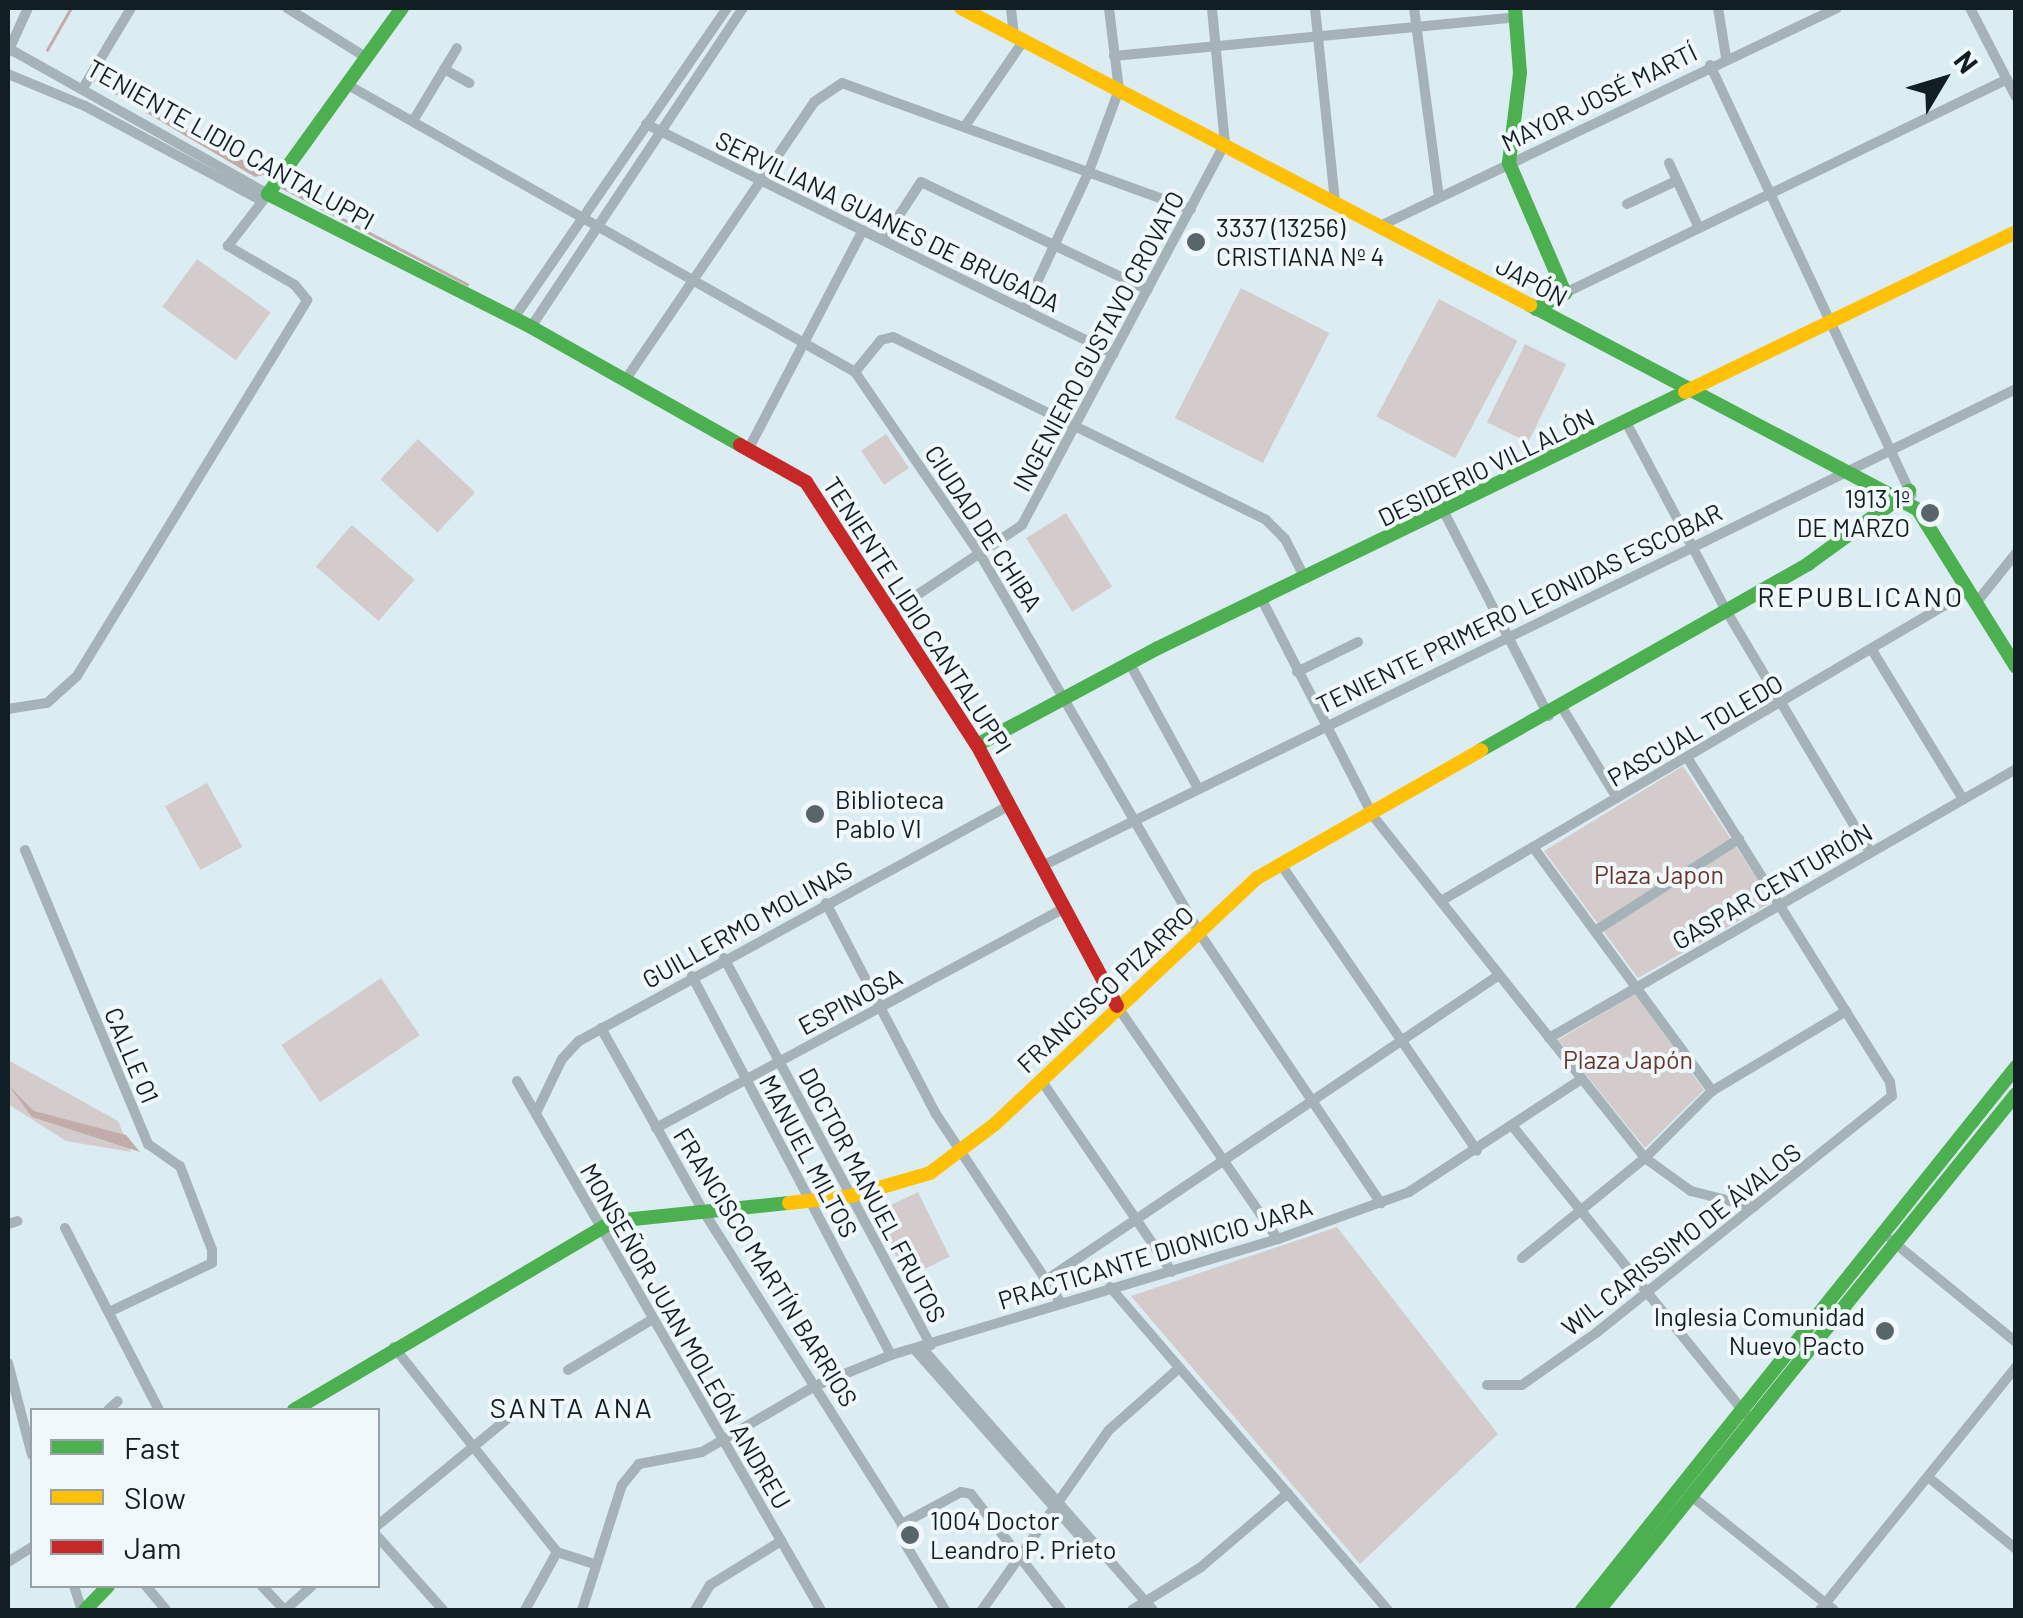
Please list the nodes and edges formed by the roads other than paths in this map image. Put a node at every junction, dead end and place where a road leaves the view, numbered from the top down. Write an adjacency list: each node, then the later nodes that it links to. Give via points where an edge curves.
1 (28, 8): 24 (street)
2 (131, 8): 34 (street)
3 (286, 8): 27 (street)
4 (402, 8): 27 (street)
5 (727, 8): 38 (street)
6 (743, 8): 40 (street)
7 (944, 8): 18 (street)
8 (961, 8): 18 (street, JAPÓN)
9 (1011, 8): 21 (street)
10 (1109, 8): 25 (street)
11 (1212, 8): 22 (street)
12 (1315, 8): 20 (street)
13 (1414, 8): 19 (street)
14 (1718, 8): 26 (street)
15 (1837, 8): 26 (street, MAYOR JOSÉ MARTÍ)
16 (1970, 8): 31 (street)
17 (1515, 12): 19 (street); 42 (street, via 1520,73)
18 (988, 23): 21 (street, JAPÓN)
19 (1416, 27): 20 (street); 49 (street)
20 (1317, 36): 22 (street); 50 (street)
21 (1018, 41): 35 (street, JAPÓN); 39 (street)
22 (1215, 46): 25 (street); 41 (street)
23 (457, 48): 29 (street)
24 (8, 51): 34 (street, TENIENTE LIDIO CANTALUPPI)
25 (1114, 56): 35 (street)
26 (1726, 57): 28 (street, MAYOR JOSÉ MARTÍ)
27 (368, 58): 33 (street)
28 (1710, 65): 42 (street, MAYOR JOSÉ MARTÍ); 47 (street)
29 (444, 69): 32 (street); 37 (street)
30 (8, 78): 48 (street, via 76,102)
31 (2007, 79): 36 (street); 47 (street)
32 (469, 83)
33 (348, 86): 37 (street, CIUDAD DE CHIBA); 48 (street)
34 (83, 88): 48 (street, TENIENTE LIDIO CANTALUPPI)
35 (1118, 90): 41 (street, JAPÓN); 44 (street)
36 (2016, 96)
37 (413, 121): 53 (street, CIUDAD DE CHIBA)
38 (646, 124): 40 (street, SERVILIANA GUANES DE BRUGADA); 53 (street)
39 (965, 126): 44 (street); 46 (street, via 842,84 814,102)
40 (660, 132): 46 (street, SERVILIANA GUANES DE BRUGADA); 54 (street)
41 (1225, 144): 50 (street, JAPÓN); 52 (street, INGENIERO GUSTAVO CROVATO)
42 (1508, 163): 49 (street, MAYOR JOSÉ MARTÍ); 63 (street)
43 (1669, 163): 45 (street)
44 (1089, 171): 52 (street); 60 (street)
45 (1676, 180): 51 (street); 56 (street)
46 (762, 181): 57 (street, SERVILIANA GUANES DE BRUGADA); 61 (street)
47 (1769, 192): 56 (street); 67 (street)
48 (265, 197): 66 (street, TENIENTE LIDIO CANTALUPPI); 98 (street, via 228,246 302,292 305,310 77,676 47,704)
49 (1439, 197): 55 (street, MAYOR JOSÉ MARTÍ)
50 (1335, 202): 55 (street, JAPÓN)
51 (1627, 204)
52 (1191, 209): 62 (street, INGENIERO GUSTAVO CROVATO)
53 (582, 213): 54 (street, CIUDAD DE CHIBA); 66 (street)
54 (602, 224): 61 (street, CIUDAD DE CHIBA); 68 (street)
55 (1380, 226): 64 (street, JAPÓN)
56 (1698, 226): 63 (street)
57 (863, 230): 59 (street, SERVILIANA GUANES DE BRUGADA); 69 (street)
58 (2016, 232): 67 (street, DESIDERIO VILLALÓN)
59 (883, 240): 60 (street, via 921,182); 65 (street, SERVILIANA GUANES DE BRUGADA)
60 (1056, 245): 62 (street); 65 (street)
61 (696, 278): 69 (street, CIUDAD DE CHIBA); 72 (street)
62 (1148, 290): 70 (street, INGENIERO GUSTAVO CROVATO)
63 (1565, 293): 64 (street)
64 (1536, 309): 74 (street, JAPÓN)
65 (1024, 310): 70 (street, SERVILIANA GUANES DE BRUGADA)
66 (514, 318): 68 (street, TENIENTE LIDIO CANTALUPPI)
67 (1831, 324): 74 (street, DESIDERIO VILLALÓN); 78 (street)
68 (530, 326): 72 (street, TENIENTE LIDIO CANTALUPPI)
69 (806, 342): 71 (street, CIUDAD DE CHIBA); 77 (street)
70 (1114, 354): 76 (street, INGENIERO GUSTAVO CROVATO)
71 (855, 372): 76 (street, via 881,340 893,338); 84 (street, CIUDAD DE CHIBA)
72 (626, 380): 77 (street, TENIENTE LIDIO CANTALUPPI)
73 (2016, 390): 78 (street, TENIENTE PRIMERO LEONIDAS ESCOBAR)
74 (1694, 391): 75 (street, DESIDERIO VILLALÓN); 79 (street, JAPÓN)
75 (1628, 424): 81 (street, DESIDERIO VILLALÓN); 82 (street)
76 (1075, 427): 84 (street, INGENIERO GUSTAVO CROVATO, via 1022,525); 85 (street, via 1266,520)
77 (749, 448): 88 (street, TENIENTE LIDIO CANTALUPPI, via 806,482)
78 (1889, 452): 79 (street, TENIENTE PRIMERO LEONIDAS ESCOBAR); 80 (street)
79 (1846, 471): 80 (street, JAPÓN); 82 (street, TENIENTE PRIMERO LEONIDAS ESCOBAR)
80 (1906, 495): 86 (street, JAPÓN); 89 (street, FRANCISCO PIZARRO)
81 (1445, 514): 85 (street, DESIDERIO VILLALÓN); 90 (street)
82 (1691, 549): 89 (street); 90 (street, TENIENTE PRIMERO LEONIDAS ESCOBAR)
83 (2016, 553): 86 (street, PASCUAL TOLEDO)
84 (982, 556): 88 (street, INGENIERO GUSTAVO CROVATO); 96 (street, CIUDAD DE CHIBA)
85 (1305, 578): 87 (street, DESIDERIO VILLALÓN)
86 (1972, 597): 92 (street, PASCUAL TOLEDO); 94 (street, JAPÓN)
87 (1262, 598): 93 (street, DESIDERIO VILLALÓN); 95 (street)
88 (893, 611): 102 (street, TENIENTE LIDIO CANTALUPPI)
89 (1727, 612): 97 (street); 99 (street, FRANCISCO PIZARRO)
90 (1505, 636): 99 (street); 101 (street, TENIENTE PRIMERO LEONIDAS ESCOBAR)
91 (1358, 642): 95 (street)
92 (1872, 650): 97 (street, PASCUAL TOLEDO); 107 (street)
93 (1130, 664): 96 (street, DESIDERIO VILLALÓN); 105 (street)
94 (2016, 667)
95 (1297, 672): 101 (street)
96 (1068, 698): 102 (street, DESIDERIO VILLALÓN); 110 (street, CIUDAD DE CHIBA)
97 (1781, 703): 103 (street, PASCUAL TOLEDO); 114 (street)
98 (10, 710): 100 (street)
99 (1556, 713): 106 (street); 109 (street, FRANCISCO PIZARRO)
100 (8, 722)
101 (1322, 725): 105 (street, TENIENTE PRIMERO LEONIDAS ESCOBAR); 109 (street)
102 (977, 744): 108 (street, TENIENTE LIDIO CANTALUPPI)
103 (1687, 757): 106 (street, PASCUAL TOLEDO); 111 (street)
104 (2016, 768): 107 (street, GASPAR CENTURIÓN)
105 (1198, 788): 110 (street, TENIENTE PRIMERO LEONIDAS ESCOBAR)
106 (1616, 798): 112 (street, PASCUAL TOLEDO)
107 (1964, 798): 114 (street, GASPAR CENTURIÓN)
108 (1010, 805): 115 (street, TENIENTE LIDIO CANTALUPPI); 118 (street, GUILLERMO MOLINAS)
109 (1373, 816): 116 (street, FRANCISCO PIZARRO); 117 (street)
110 (1134, 818): 115 (street, TENIENTE PRIMERO LEONIDAS ESCOBAR); 121 (street, CIUDAD DE CHIBA)
111 (1739, 840): 119 (street); 122 (street)
112 (1533, 847): 117 (street, PASCUAL TOLEDO); 122 (street)
113 (25, 850): 167 (street, CALLE 01, via 148,1144 186,1177 212,1262)
114 (1870, 852): 119 (street, GASPAR CENTURIÓN)
115 (1042, 866): 120 (street, TENIENTE LIDIO CANTALUPPI)
116 (1282, 866): 121 (street, FRANCISCO PIZARRO, via 1257,878); 132 (street)
117 (1441, 902): 124 (street)
118 (826, 903): 123 (street, GUILLERMO MOLINAS); 128 (street)
119 (1780, 905): 126 (street, GASPAR CENTURIÓN); 129 (street)
120 (1064, 908): 127 (street, TENIENTE LIDIO CANTALUPPI); 128 (street, ESPINOSA)
121 (1198, 931): 127 (street, FRANCISCO PIZARRO); 141 (street, CIUDAD DE CHIBA)
122 (1595, 931): 126 (street)
123 (724, 958): 125 (street, GUILLERMO MOLINAS); 133 (street, DOCTOR MANUEL FRUTOS)
124 (1499, 975): 131 (street); 132 (street)
125 (692, 976): 130 (street, GUILLERMO MOLINAS); 136 (street, MANUEL MILTOS)
126 (1636, 988): 131 (street, GASPAR CENTURIÓN); 139 (street)
127 (1117, 1006): 137 (street, FRANCISCO PIZARRO); 148 (street, TENIENTE LIDIO CANTALUPPI)
128 (881, 1007): 133 (street, ESPINOSA); 146 (street)
129 (1846, 1011): 139 (street); 152 (street, WIL CARISSIMO DE ÁVALOS, via 1892,1086 1890,1099)
130 (602, 1028): 142 (street, GUILLERMO MOLINAS, via 568,1051); 143 (street, FRANCISCO MARTÍN BARRIOS)
131 (1549, 1038): 135 (street)
132 (1400, 1044): 141 (street); 145 (street)
133 (780, 1062): 136 (street, ESPINOSA); 149 (street, DOCTOR MANUEL FRUTOS)
134 (2016, 1067): 158 (street)
135 (1582, 1079): 144 (street, PRACTICANTE DIONICIO JARA); 147 (street)
136 (746, 1080): 143 (street, ESPINOSA); 150 (street, MANUEL MILTOS)
137 (1041, 1080): 146 (street, FRANCISCO PIZARRO); 155 (street)
138 (518, 1081): 142 (street, MONSEÑOR JUAN MOLEÓN ANDREU)
139 (1712, 1091): 147 (street)
140 (2016, 1094): 160 (street)
141 (1312, 1104): 148 (street); 151 (street, CIUDAD DE CHIBA)
142 (536, 1114): 157 (street, MONSEÑOR JUAN MOLEÓN ANDREU)
143 (656, 1128): 153 (street, FRANCISCO MARTÍN BARRIOS)
144 (1514, 1128): 145 (street, PRACTICANTE DIONICIO JARA); 154 (street)
145 (1477, 1151): 151 (street, PRACTICANTE DIONICIO JARA, via 1442,1176)
146 (960, 1153): 149 (street, FRANCISCO PIZARRO, via 909,1182); 163 (street)
147 (1645, 1158): 152 (street, via 1691,1191); 154 (street)
148 (1223, 1162): 155 (street); 159 (street, TENIENTE LIDIO CANTALUPPI)
149 (851, 1196): 150 (street, FRANCISCO PIZARRO); 171 (street, DOCTOR MANUEL FRUTOS)
150 (810, 1200): 153 (street, FRANCISCO PIZARRO); 172 (street, MANUEL MILTOS)
151 (1381, 1203): 159 (street, PRACTICANTE DIONICIO JARA)
152 (1754, 1207): 165 (street, WIL CARISSIMO DE ÁVALOS)
153 (702, 1209): 157 (street, FRANCISCO PIZARRO); 178 (street, FRANCISCO MARTÍN BARRIOS)
154 (1581, 1210): 161 (street); 165 (street)
155 (1135, 1219): 162 (street); 163 (street)
156 (65, 1228): 167 (street)
157 (597, 1228): 168 (street, MONSEÑOR JUAN MOLEÓN ANDREU); 170 (street, FRANCISCO PIZARRO)
158 (1882, 1233): 160 (street); 183 (street)
159 (1278, 1239): 162 (street, PRACTICANTE DIONICIO JARA)
160 (1895, 1244): 169 (street); 183 (street)
161 (1522, 1258)
162 (1172, 1272): 164 (street, PRACTICANTE DIONICIO JARA)
163 (1046, 1280): 166 (street)
164 (1110, 1287): 166 (street, PRACTICANTE DIONICIO JARA); 174 (street)
165 (1648, 1292): 177 (street, WIL CARISSIMO DE ÁVALOS, via 1526,1382 1507,1389); 183 (street)
166 (1060, 1300): 171 (street, PRACTICANTE DIONICIO JARA)
167 (108, 1312): 181 (street)
168 (652, 1318): 176 (street); 185 (street, MONSEÑOR JUAN MOLEÓN ANDREU)
169 (2016, 1342)
170 (394, 1347): 182 (street, FRANCISCO PIZARRO); 186 (street)
171 (923, 1348): 172 (street, PRACTICANTE DIONICIO JARA); 191 (street, DOCTOR MANUEL FRUTOS)
172 (892, 1355): 178 (street, PRACTICANTE DIONICIO JARA)
173 (8, 1364): 187 (street)
174 (1179, 1368): 190 (street); 191 (street, via 1109,1430)
175 (2016, 1368): 188 (street)
176 (568, 1370)
177 (1487, 1384)
178 (815, 1386): 185 (street, PRACTICANTE DIONICIO JARA); 193 (street, FRANCISCO MARTÍN BARRIOS)
179 (118, 1401): 180 (street)
180 (110, 1408)
181 (158, 1408)
182 (297, 1408)
183 (1748, 1415): 189 (street)
184 (506, 1420): 186 (street)
185 (726, 1439): 195 (street, MONSEÑOR JUAN MOLEÓN ANDREU); 201 (street, PRACTICANTE DIONICIO JARA, via 690,1457 639,1464 622,1485)
186 (472, 1446): 192 (street); 198 (street)
187 (30, 1447)
188 (1928, 1477): 197 (street); 208 (street)
189 (1686, 1492): 202 (street); 208 (street)
190 (1288, 1493): 207 (street, via 1201,1567); 221 (street)
191 (1057, 1506): 200 (street); 207 (street, DOCTOR MANUEL FRUTOS)
192 (380, 1523)
193 (902, 1524): 200 (street, via 960,1492 971,1494); 217 (street, FRANCISCO MARTÍN BARRIOS, via 904,1542)
194 (380, 1539): 212 (street)
195 (781, 1540): 215 (street, via 710,1585); 216 (street, MONSEÑOR JUAN MOLEÓN ANDREU)
196 (30, 1548): 199 (street)
197 (2016, 1549)
198 (557, 1552): 201 (street); 213 (street)
199 (8, 1562)
200 (1022, 1563): 218 (street); 219 (street)
201 (595, 1564): 214 (street)
202 (1614, 1582): 222 (street); 223 (street)
203 (106, 1588): 209 (street)
204 (148, 1588): 210 (street)
205 (264, 1588): 211 (street)
206 (310, 1588): 211 (street)
207 (1138, 1604): 220 (street, DOCTOR MANUEL FRUTOS)
208 (1827, 1608)
209 (83, 1610)
210 (166, 1610)
211 (284, 1610)
212 (443, 1610)
213 (525, 1610)
214 (582, 1610)
215 (696, 1610)
216 (821, 1610)
217 (945, 1610)
218 (982, 1610)
219 (1062, 1610)
220 (1153, 1610)
221 (1388, 1610)
222 (1582, 1610)
223 (1600, 1610)

